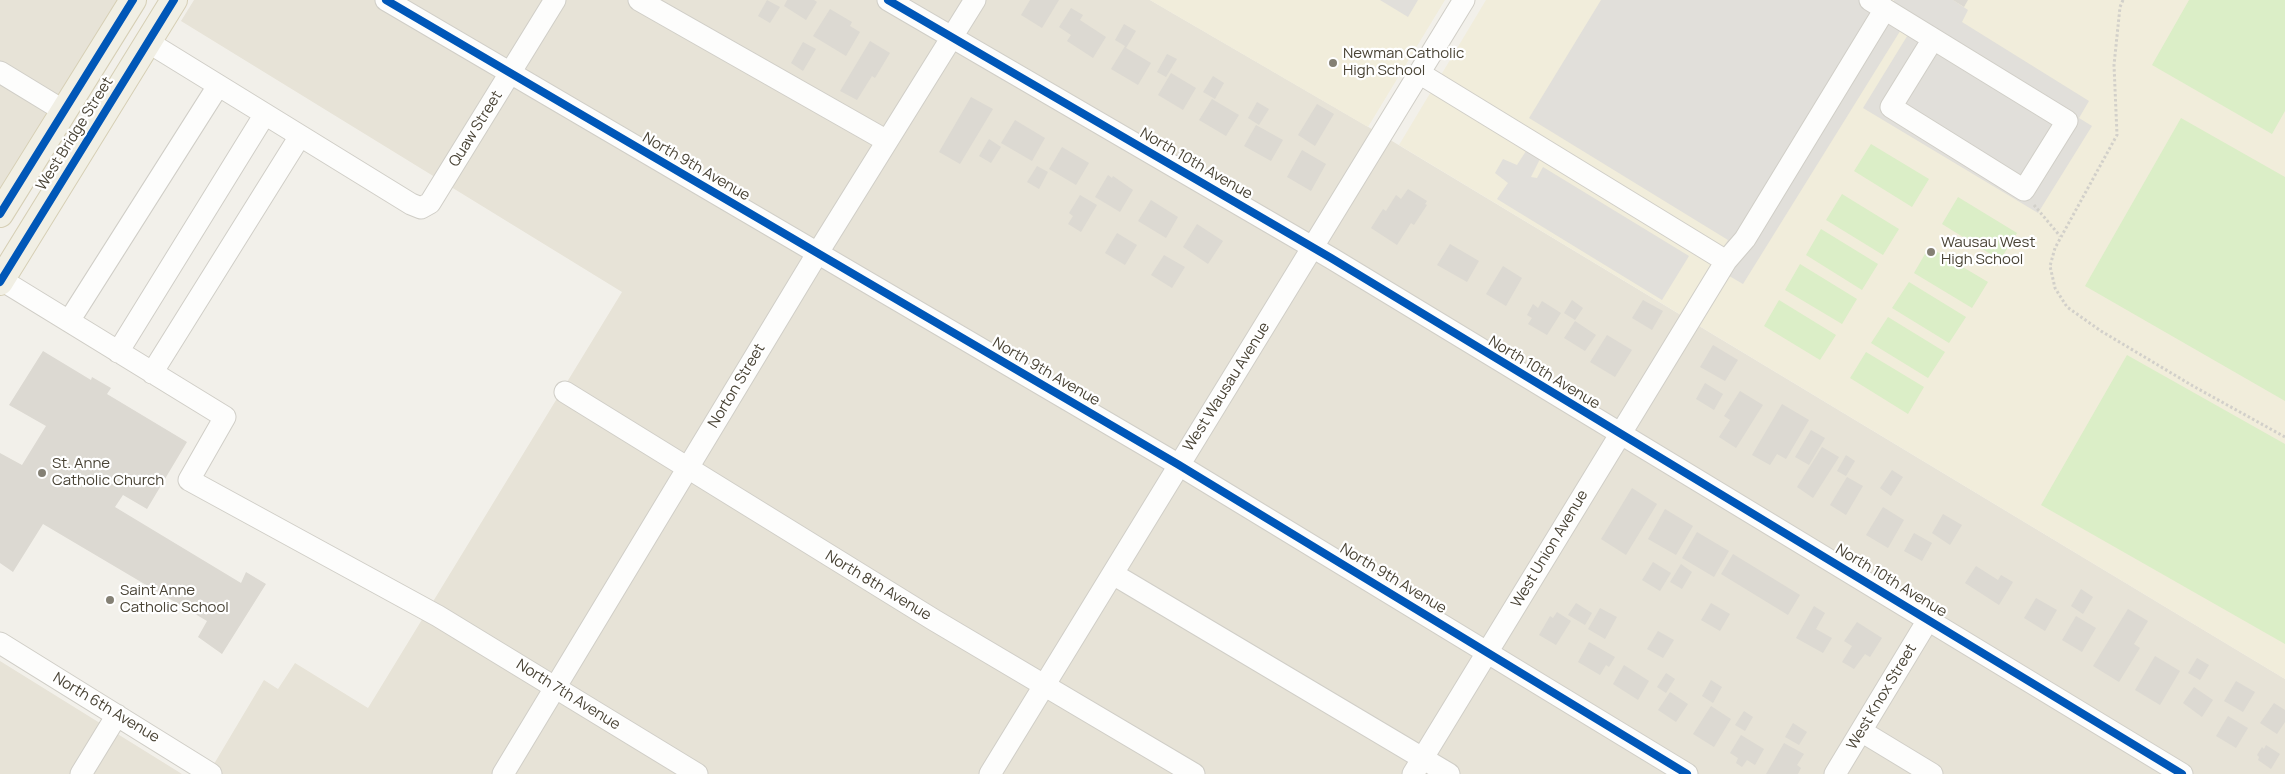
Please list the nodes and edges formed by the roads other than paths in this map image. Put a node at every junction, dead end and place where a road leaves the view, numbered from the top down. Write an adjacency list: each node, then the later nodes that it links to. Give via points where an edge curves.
1 (133, 0): 17 (main road, West Bridge Street)
2 (174, 0): 12 (main road, West Bridge Street)
3 (386, 0): 14 (street, North 9th Avenue)
4 (555, 0): 14 (street, Quaw Street)
5 (639, 0): 20 (street)
6 (888, 0): 10 (street, North 10th Avenue)
7 (975, 0): 10 (street, Norton Street)
8 (1464, 0): 15 (street, West Wausau Avenue)
9 (1878, 4): 11 (street); 24 (street, West Union Avenue, via 1745,239)
10 (951, 37): 20 (street, Norton Street); 22 (street, North 10th Avenue)
11 (1934, 39): 11 (street, via 1891,107 2024,190 2067,121)
12 (148, 42): 16 (street); 25 (main road, West Bridge Street)
13 (0, 72): 17 (street)
14 (510, 73): 19 (street, Quaw Street, via 430,203 421,208); 23 (street, North 9th Avenue)
15 (1419, 73): 22 (street, West Wausau Avenue); 24 (street)
16 (218, 86): 18 (street); 26 (street)
17 (64, 111): 21 (main road, West Bridge Street)
18 (265, 114): 19 (street); 27 (street)
19 (300, 136): 28 (street)
20 (887, 141): 23 (street, Norton Street)
21 (0, 214)
22 (1313, 248): 30 (street, North 10th Avenue); 31 (street, West Wausau Avenue)
23 (818, 254): 31 (street, North 9th Avenue); 32 (street, Norton Street)
24 (1726, 261): 30 (street, West Union Avenue)
25 (0, 280): 26 (street)
26 (69, 322): 27 (street)
27 (118, 352): 28 (street)
28 (152, 373): 38 (street, North 7th Avenue, via 225,417 188,480 438,616)
29 (565, 392): 32 (street, North 8th Avenue)
30 (1620, 435): 34 (street, North 10th Avenue); 36 (street, West Union Avenue)
31 (1179, 466): 33 (street, West Wausau Avenue); 36 (street, North 9th Avenue)
32 (687, 468): 37 (street, North 8th Avenue); 38 (street, Norton Street)
33 (1113, 574): 37 (street, West Wausau Avenue); 41 (street)
34 (1928, 620): 40 (street, West Knox Street); 52 (street, North 10th Avenue)
35 (0, 644): 39 (street, North 6th Avenue)
36 (1487, 652): 41 (street, West Union Avenue); 49 (street, North 9th Avenue)
37 (1044, 686): 46 (street, West Wausau Avenue); 47 (street, North 8th Avenue)
38 (556, 688): 44 (street, Norton Street); 45 (street, North 7th Avenue)
39 (117, 715): 42 (street); 43 (street, North 6th Avenue)
40 (1861, 731): 50 (street, West Knox Street); 51 (street)
41 (1418, 766): 48 (street)
42 (81, 774)
43 (212, 774)
44 (503, 774)
45 (697, 774)
46 (990, 774)
47 (1194, 774)
48 (1449, 774)
49 (1687, 774)
50 (1835, 774)
51 (1932, 774)
52 (2182, 774)

